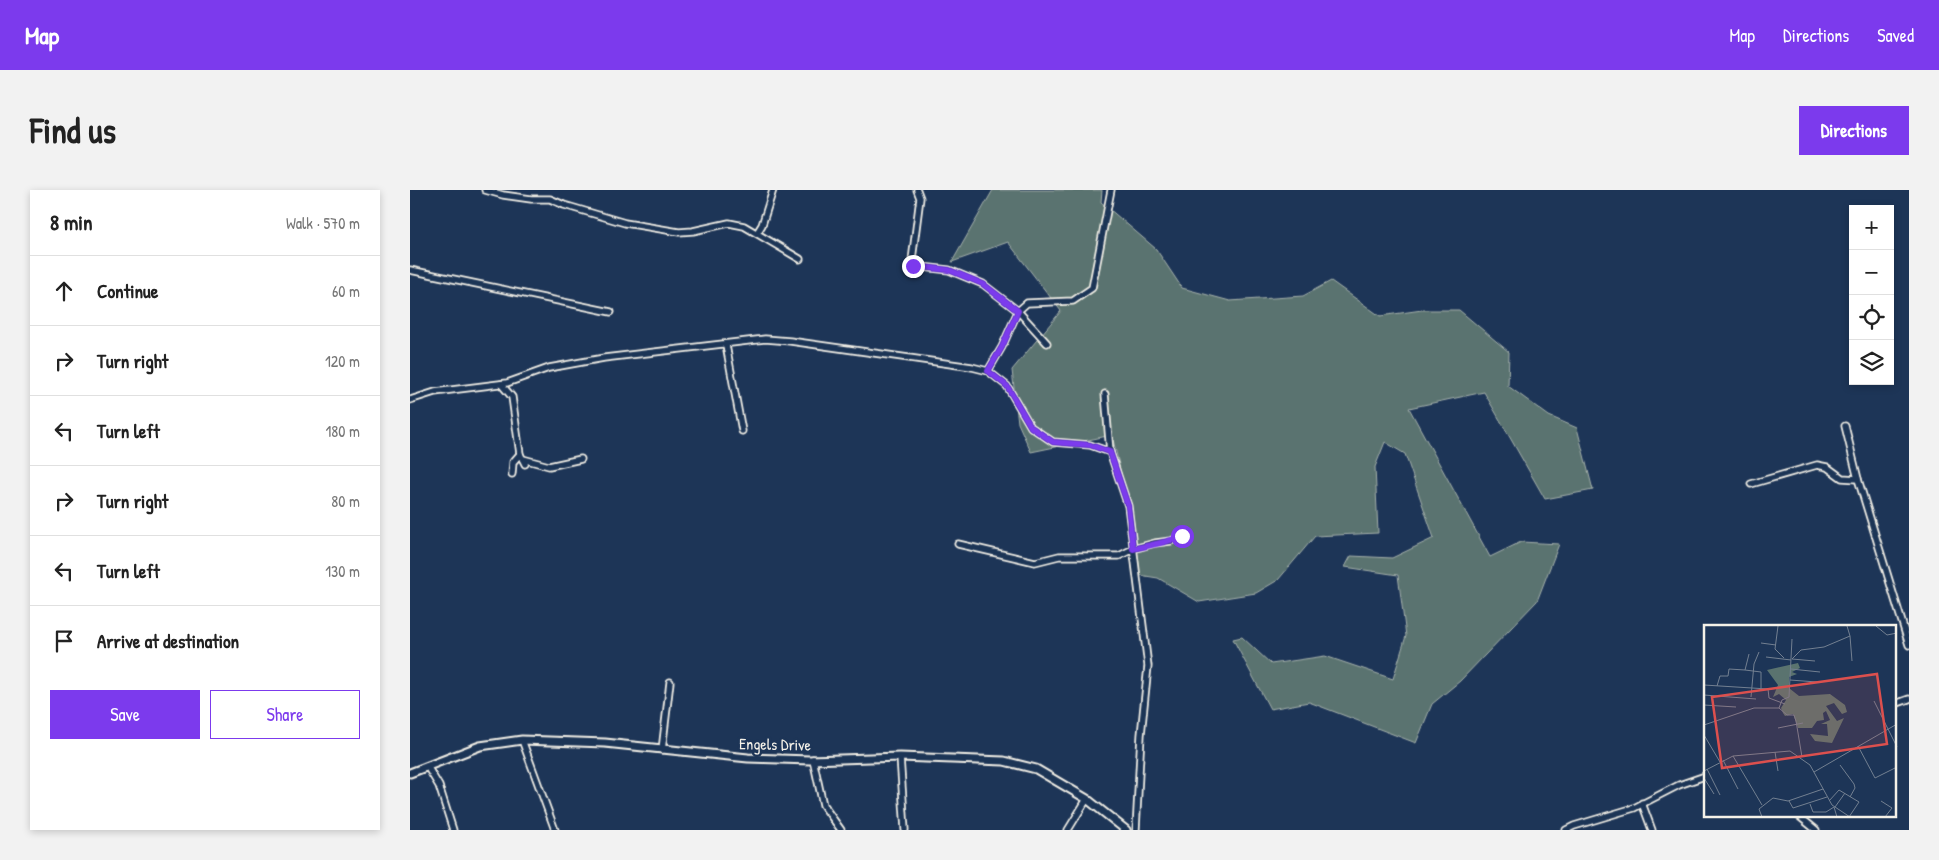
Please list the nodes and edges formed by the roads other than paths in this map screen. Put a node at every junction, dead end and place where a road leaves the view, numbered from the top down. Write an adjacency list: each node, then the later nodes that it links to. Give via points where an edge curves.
1 (485, 190): 5 (street, via 531,199 550,199 624,223 678,232 729,223)
2 (773, 190): 5 (street)
3 (917, 190): 8 (street, via 920,198 913,266 949,270 983,284)
4 (1111, 190): 8 (street, via 1092,288 1073,301 1027,303)
5 (757, 233): 6 (street)
6 (800, 259)
7 (410, 270): 9 (street)
8 (1018, 311): 10 (street); 12 (street)
9 (611, 312)
10 (1047, 343)
11 (726, 344): 12 (street, via 765,339 790,341); 13 (street, via 576,363); 17 (street)
12 (988, 371): 18 (street, via 1007,386 1031,427 1053,442 1090,445)
13 (501, 384): 15 (street, via 435,392); 19 (street, via 512,397)
14 (1105, 394): 18 (street)
15 (410, 400)
16 (1845, 426): 22 (street)
17 (742, 432)
18 (1110, 452): 26 (street, via 1128,506)
19 (523, 459): 20 (street, via 549,466); 21 (street, via 514,462)
20 (581, 459)
21 (512, 474)
22 (1858, 479): 23 (street, via 1842,478 1828,467 1817,464); 27 (street)
23 (1751, 484)
24 (1182, 536): 26 (street)
25 (958, 544): 26 (street, via 1035,562 1059,556 1119,556)
26 (1133, 549): 47 (street, via 1148,666)
27 (1909, 646)
28 (670, 682): 32 (street)
29 (1909, 699): 30 (street)
30 (1896, 704)
31 (522, 740): 32 (street, Engels Drive, via 605,743); 35 (street, Engels Drive, via 480,746); 42 (street)
32 (662, 750): 34 (street, Engels Drive, via 748,758)
33 (900, 757): 34 (street, Engels Drive); 38 (street, Engels Drive, via 1004,761 1036,769); 44 (street)
34 (813, 759): 43 (street, via 823,805)
35 (427, 766): 36 (street, Engels Drive); 41 (street, via 439,786)
36 (410, 773)
37 (1704, 776): 39 (street)
38 (1087, 799): 45 (street); 46 (street, Engels Drive)
39 (1642, 803): 48 (street); 49 (street)
40 (1801, 818): 50 (street)
41 (453, 830)
42 (555, 830)
43 (841, 830)
44 (905, 830)
45 (1068, 830)
46 (1126, 830)
47 (1136, 830)
48 (1566, 830)
49 (1652, 830)
50 (1816, 830)

